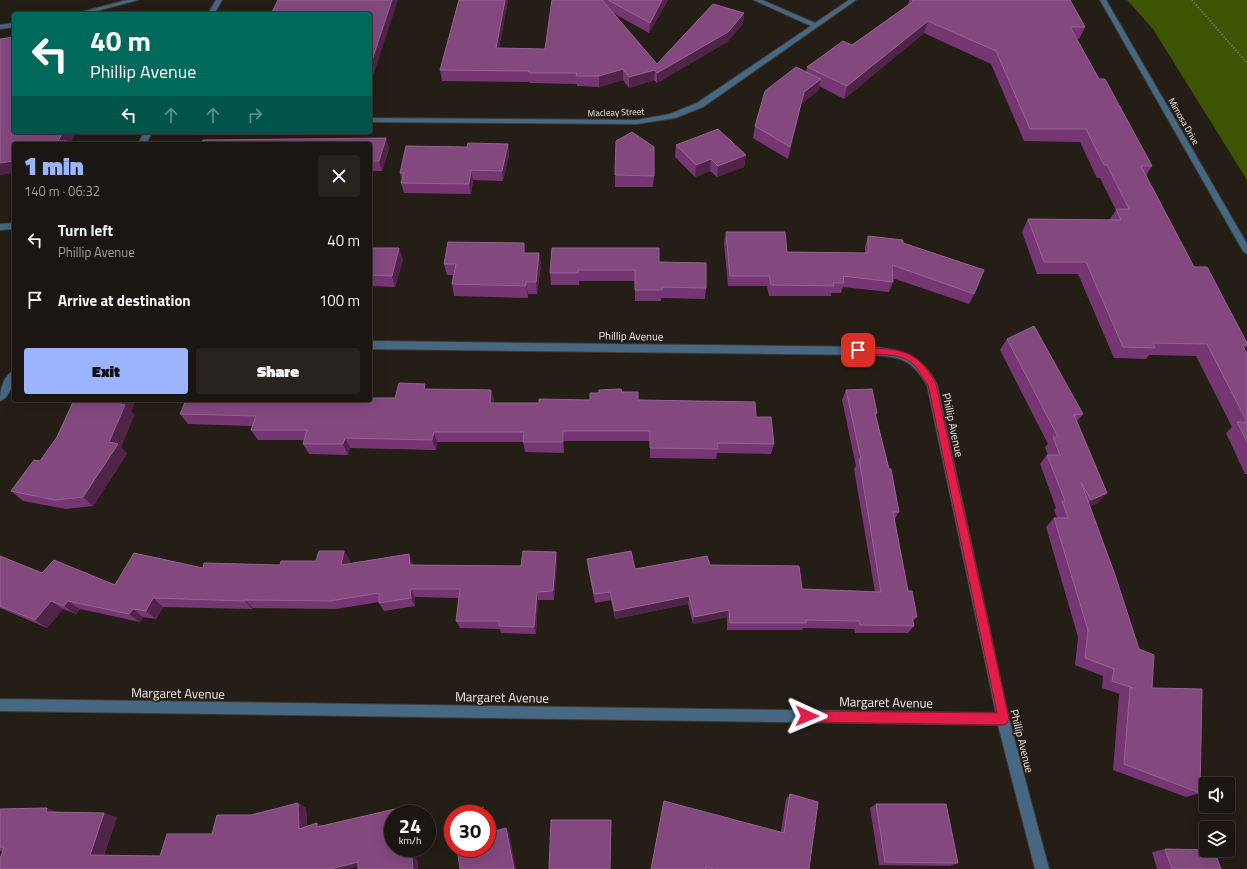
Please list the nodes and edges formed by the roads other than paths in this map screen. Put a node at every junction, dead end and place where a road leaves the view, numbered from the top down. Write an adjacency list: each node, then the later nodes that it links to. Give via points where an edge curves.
1 (135, 0): 6 (street)
2 (219, 0): 7 (street)
3 (757, 0): 9 (street)
4 (853, 0): 9 (street, Macleay Street)
5 (1103, 0): 14 (street, Mimosa Drive)
6 (85, 12)
7 (212, 12)
8 (12, 25): 10 (street)
9 (816, 26): 11 (street, Macleay Street, via 700,104 672,116 629,122)
10 (0, 27)
11 (372, 120)
12 (12, 226): 13 (street)
13 (0, 227)
14 (1247, 251)
15 (372, 345): 19 (street, Phillip Avenue, via 874,351 908,356 917,363 932,384)
16 (12, 378): 17 (street)
17 (0, 397)
18 (0, 705): 19 (street, Margaret Avenue)
19 (1003, 719): 20 (street, Phillip Avenue)
20 (1042, 869)

